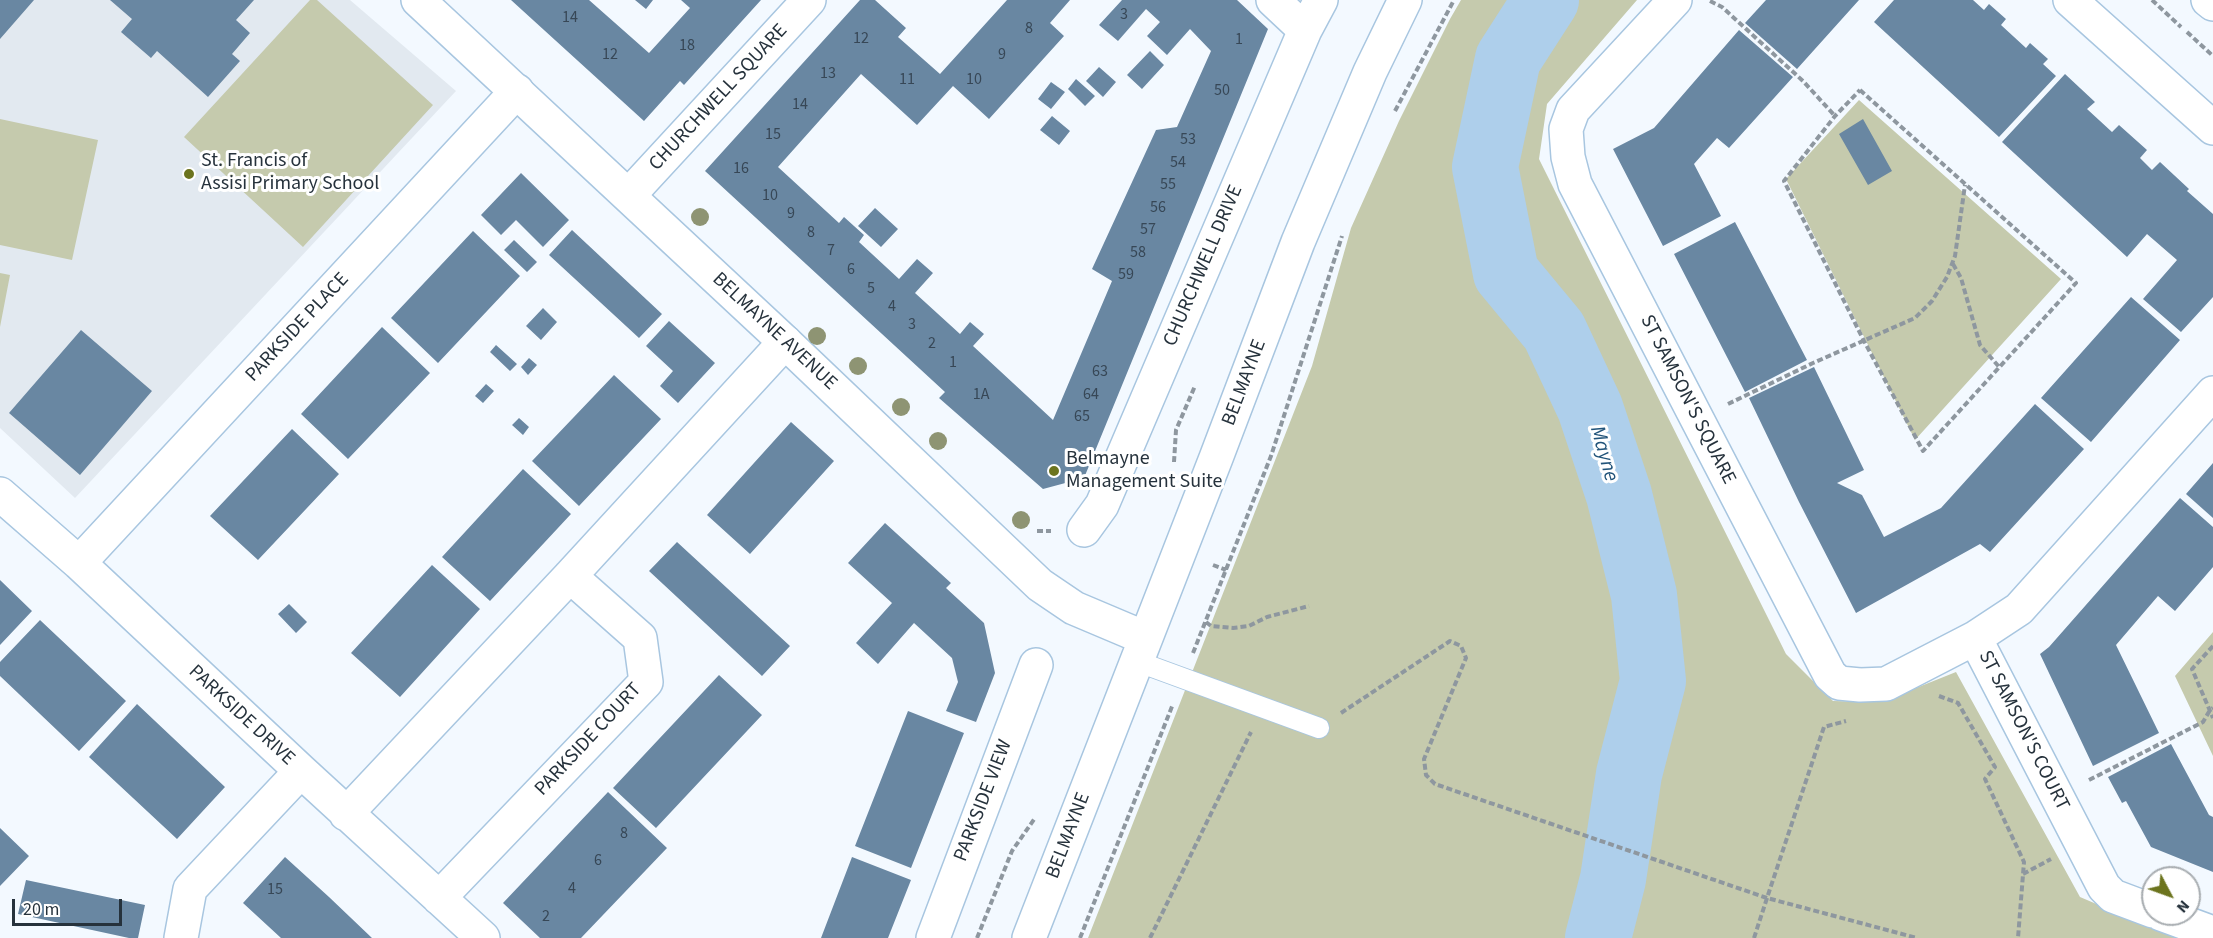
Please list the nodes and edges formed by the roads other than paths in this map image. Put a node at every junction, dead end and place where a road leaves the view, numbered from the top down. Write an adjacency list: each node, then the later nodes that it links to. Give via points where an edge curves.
1 (418, 0): 11 (street, BELMAYNE AVENUE)
2 (809, 0): 13 (street, CHURCHWELL SQUARE)
3 (1273, 0): 10 (street)
4 (1322, 0): 10 (street, CHURCHWELL DRIVE)
5 (1405, 0): 21 (street, BELMAYNE, via 1298,242)
6 (1675, 0): 20 (street, ST SAMSON'S SQUARE, via 1573,110 1566,129 1575,184 1830,675 1839,683 1886,684)
7 (2070, 0): 12 (street)
8 (2208, 0): 9 (street)
9 (2213, 4)
10 (1305, 30): 17 (street, CHURCHWELL DRIVE, via 1102,505)
11 (517, 92): 13 (street, BELMAYNE AVENUE); 18 (street, PARKSIDE PLACE)
12 (2213, 128)
13 (628, 195): 14 (street, BELMAYNE AVENUE)
14 (785, 342): 19 (street); 21 (street, BELMAYNE AVENUE, via 1040,585)
15 (2213, 393): 20 (street, ST SAMSON'S COURT, via 2019,609)
16 (0, 494): 18 (street, PARKSIDE DRIVE)
17 (1084, 530)
18 (79, 563): 24 (street, PARKSIDE DRIVE)
19 (570, 576): 25 (street); 26 (street, PARKSIDE COURT, via 640,638 646,682)
20 (1975, 638): 27 (street, ST SAMSON'S COURT, via 2104,886 2113,896)
21 (1141, 649): 23 (lane, via 1183,678); 33 (street, BELMAYNE)
22 (1036, 665): 32 (street, PARKSIDE VIEW)
23 (1319, 728)
24 (301, 771): 25 (street, PARKSIDE DRIVE); 30 (street, via 190,889)
25 (346, 814): 26 (street, PARKSIDE DRIVE)
26 (439, 898): 31 (street, PARKSIDE DRIVE)
27 (2141, 906)
28 (2194, 926): 29 (street)
29 (2213, 933)
30 (181, 938)
31 (483, 938)
32 (933, 938)
33 (1029, 938)

